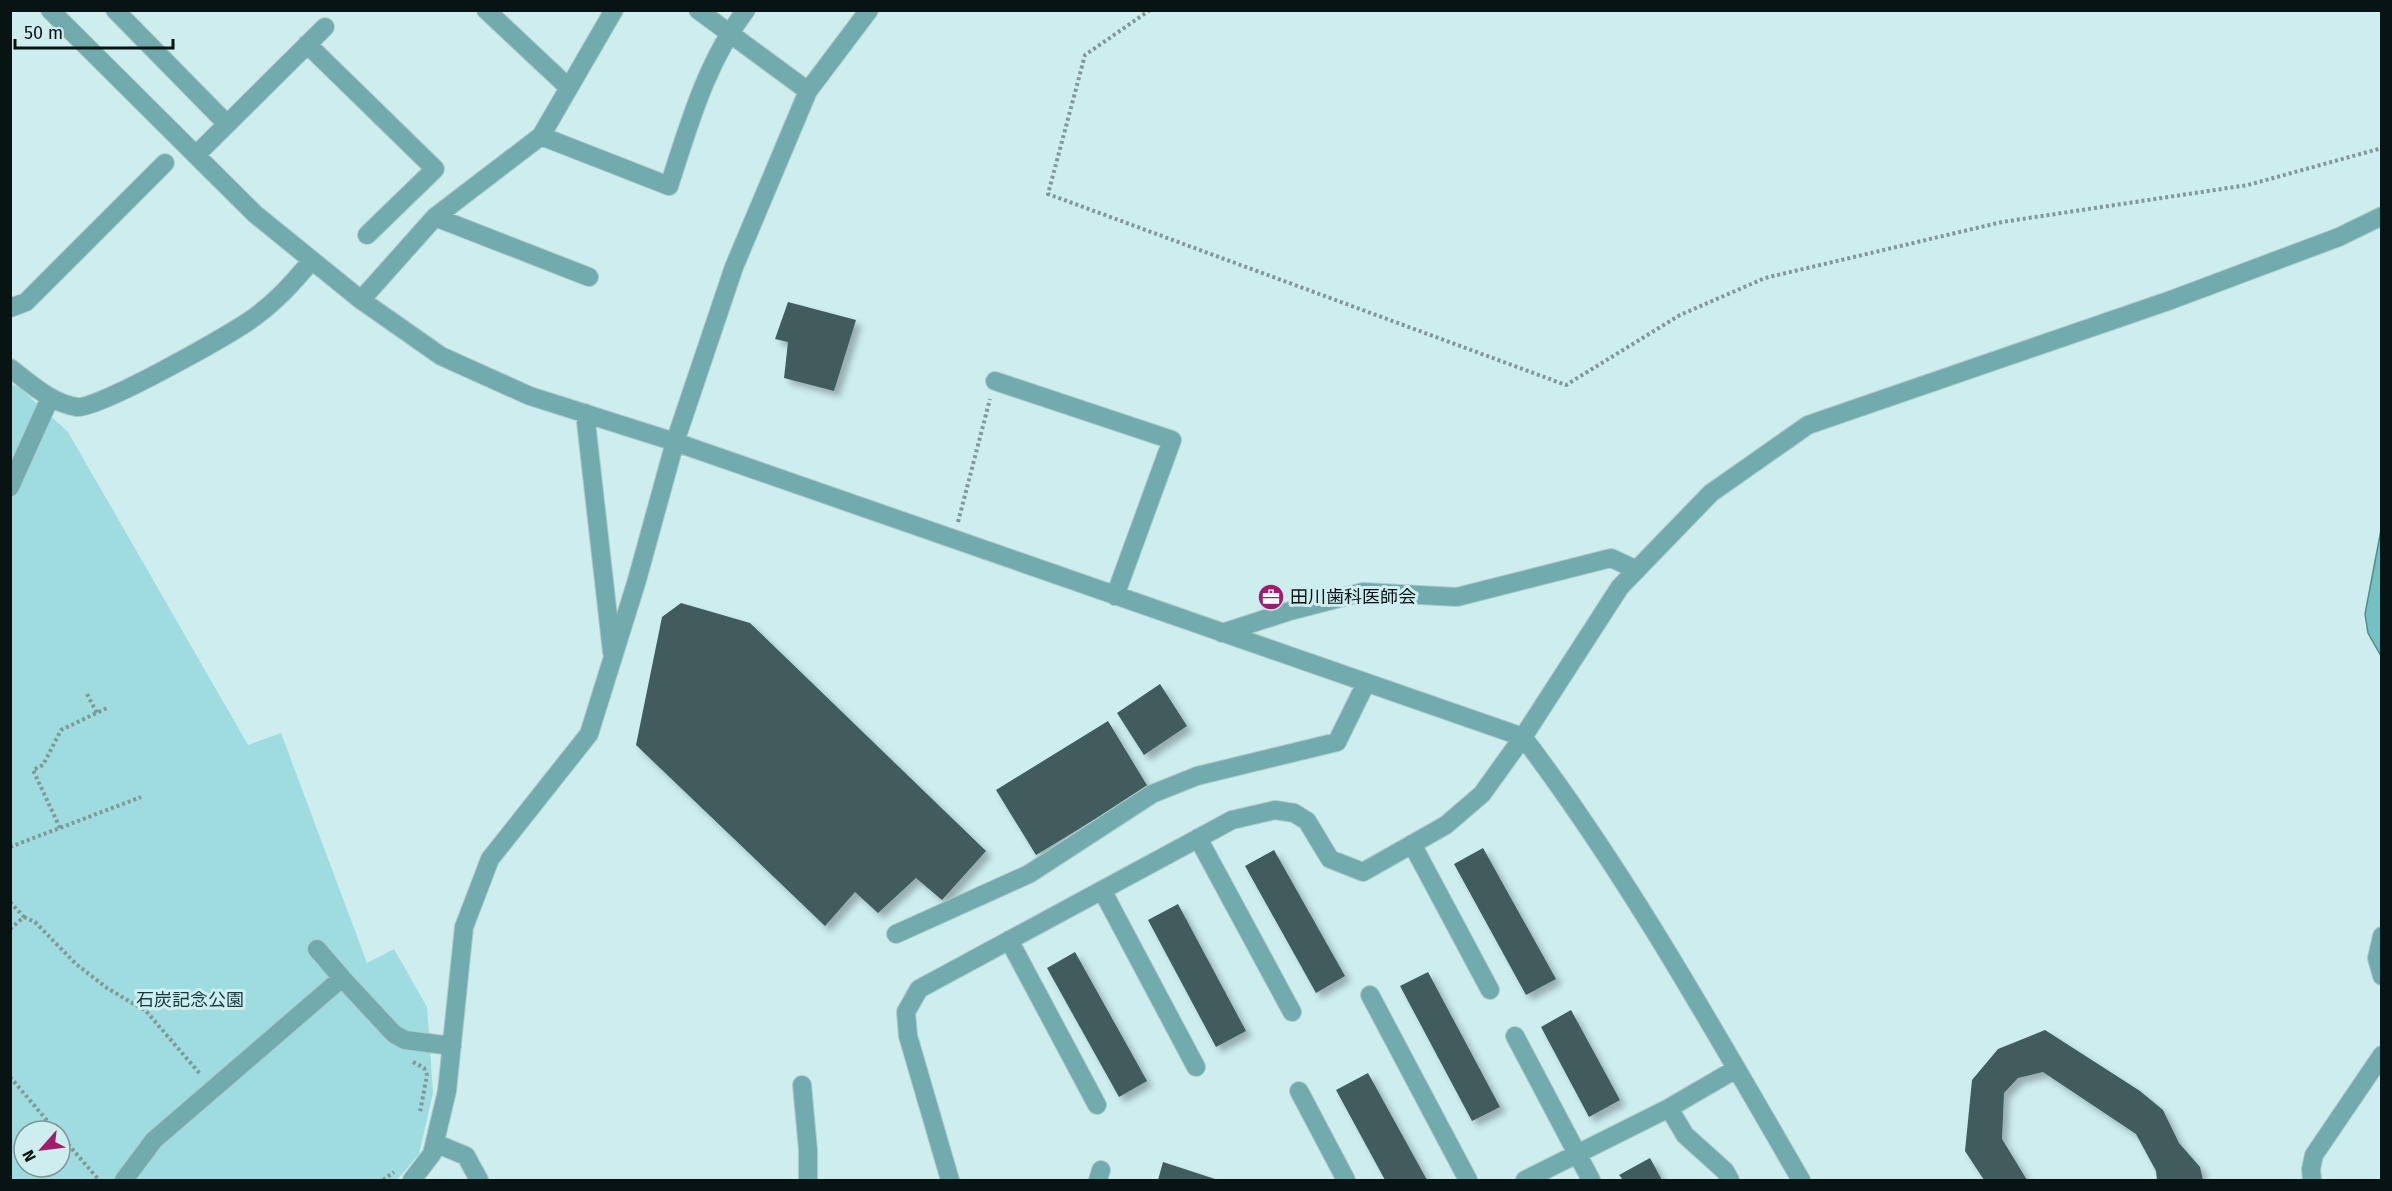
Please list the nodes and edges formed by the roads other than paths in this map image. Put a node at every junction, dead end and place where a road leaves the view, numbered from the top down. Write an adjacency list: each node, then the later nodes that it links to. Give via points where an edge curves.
1 (50, 10): 15 (street)
2 (115, 10): 13 (street)
3 (486, 10): 11 (street)
4 (614, 10): 11 (street)
5 (698, 10): 9 (street)
6 (746, 10): 9 (street)
7 (869, 10): 12 (street)
8 (325, 27): 10 (street)
9 (727, 34): 12 (street); 14 (street, via 699,96 669,186)
10 (307, 44): 13 (street); 19 (street, via 435,168)
11 (568, 87): 14 (street)
12 (808, 91): 28 (street, via 734,267)
13 (227, 124): 15 (street)
14 (541, 136): 18 (street)
15 (196, 155): 20 (street, via 255,214)
16 (165, 163): 23 (street, via 26,302)
17 (2382, 216): 30 (street, via 2339,237 2171,300 1808,425 1711,493)
18 (435, 217): 21 (street); 22 (street)
19 (367, 236)
20 (312, 260): 22 (street); 26 (street, via 282,295 249,321 113,396 80,408)
21 (589, 277)
22 (361, 300): 27 (street, via 441,356 530,396)
23 (10, 308)
24 (10, 369): 26 (street)
25 (995, 381): 31 (street, via 1172,440)
26 (50, 398): 29 (street)
27 (585, 413): 28 (street); 33 (street)
28 (675, 442): 31 (street); 33 (street)
29 (10, 487)
30 (1637, 570): 32 (street, via 1611,558 1457,597 1363,592); 35 (street, via 1620,587)
31 (1115, 596): 32 (street)
32 (1222, 633): 34 (street)
33 (613, 660): 49 (street, via 589,734 490,859 464,927)
34 (1365, 683): 35 (street); 39 (street, via 1337,742 1197,776 1152,794 1029,874)
35 (1524, 737): 37 (street, via 1482,794 1446,825); 52 (street, via 1575,805)
36 (1197, 838): 37 (street, via 1232,820 1275,810 1294,813 1307,821 1330,859 1363,872); 38 (street); 47 (street)
37 (1412, 844): 45 (street)
38 (1102, 890): 41 (street); 51 (street)
39 (896, 934)
40 (2382, 936): 43 (street, via 2378,958)
41 (1009, 940): 55 (street); 63 (street, via 919,989 906,1012 908,1036)
42 (317, 949): 44 (street)
43 (2382, 976)
44 (342, 978): 49 (street, via 394,1034 405,1040); 60 (street, via 154,1140)
45 (1490, 990)
46 (1370, 995): 65 (street)
47 (1292, 1012)
48 (1515, 1036): 58 (street)
49 (452, 1046): 57 (street)
50 (2382, 1054): 70 (street, via 2314,1155)
51 (1196, 1067)
52 (1736, 1068): 56 (street); 69 (street)
53 (802, 1085): 62 (street)
54 (1299, 1091): 64 (street)
55 (1097, 1105)
56 (1670, 1107): 58 (street); 68 (street, via 1685,1135)
57 (435, 1143): 59 (street, via 432,1154); 61 (street, via 466,1156)
58 (1577, 1154): 66 (street); 67 (street)
59 (406, 1174)
60 (124, 1180)
61 (479, 1180)
62 (808, 1180)
63 (950, 1180)
64 (1346, 1180)
65 (1468, 1180)
66 (1525, 1180)
67 (1591, 1180)
68 (1730, 1180)
69 (1801, 1180)
70 (2313, 1180)

